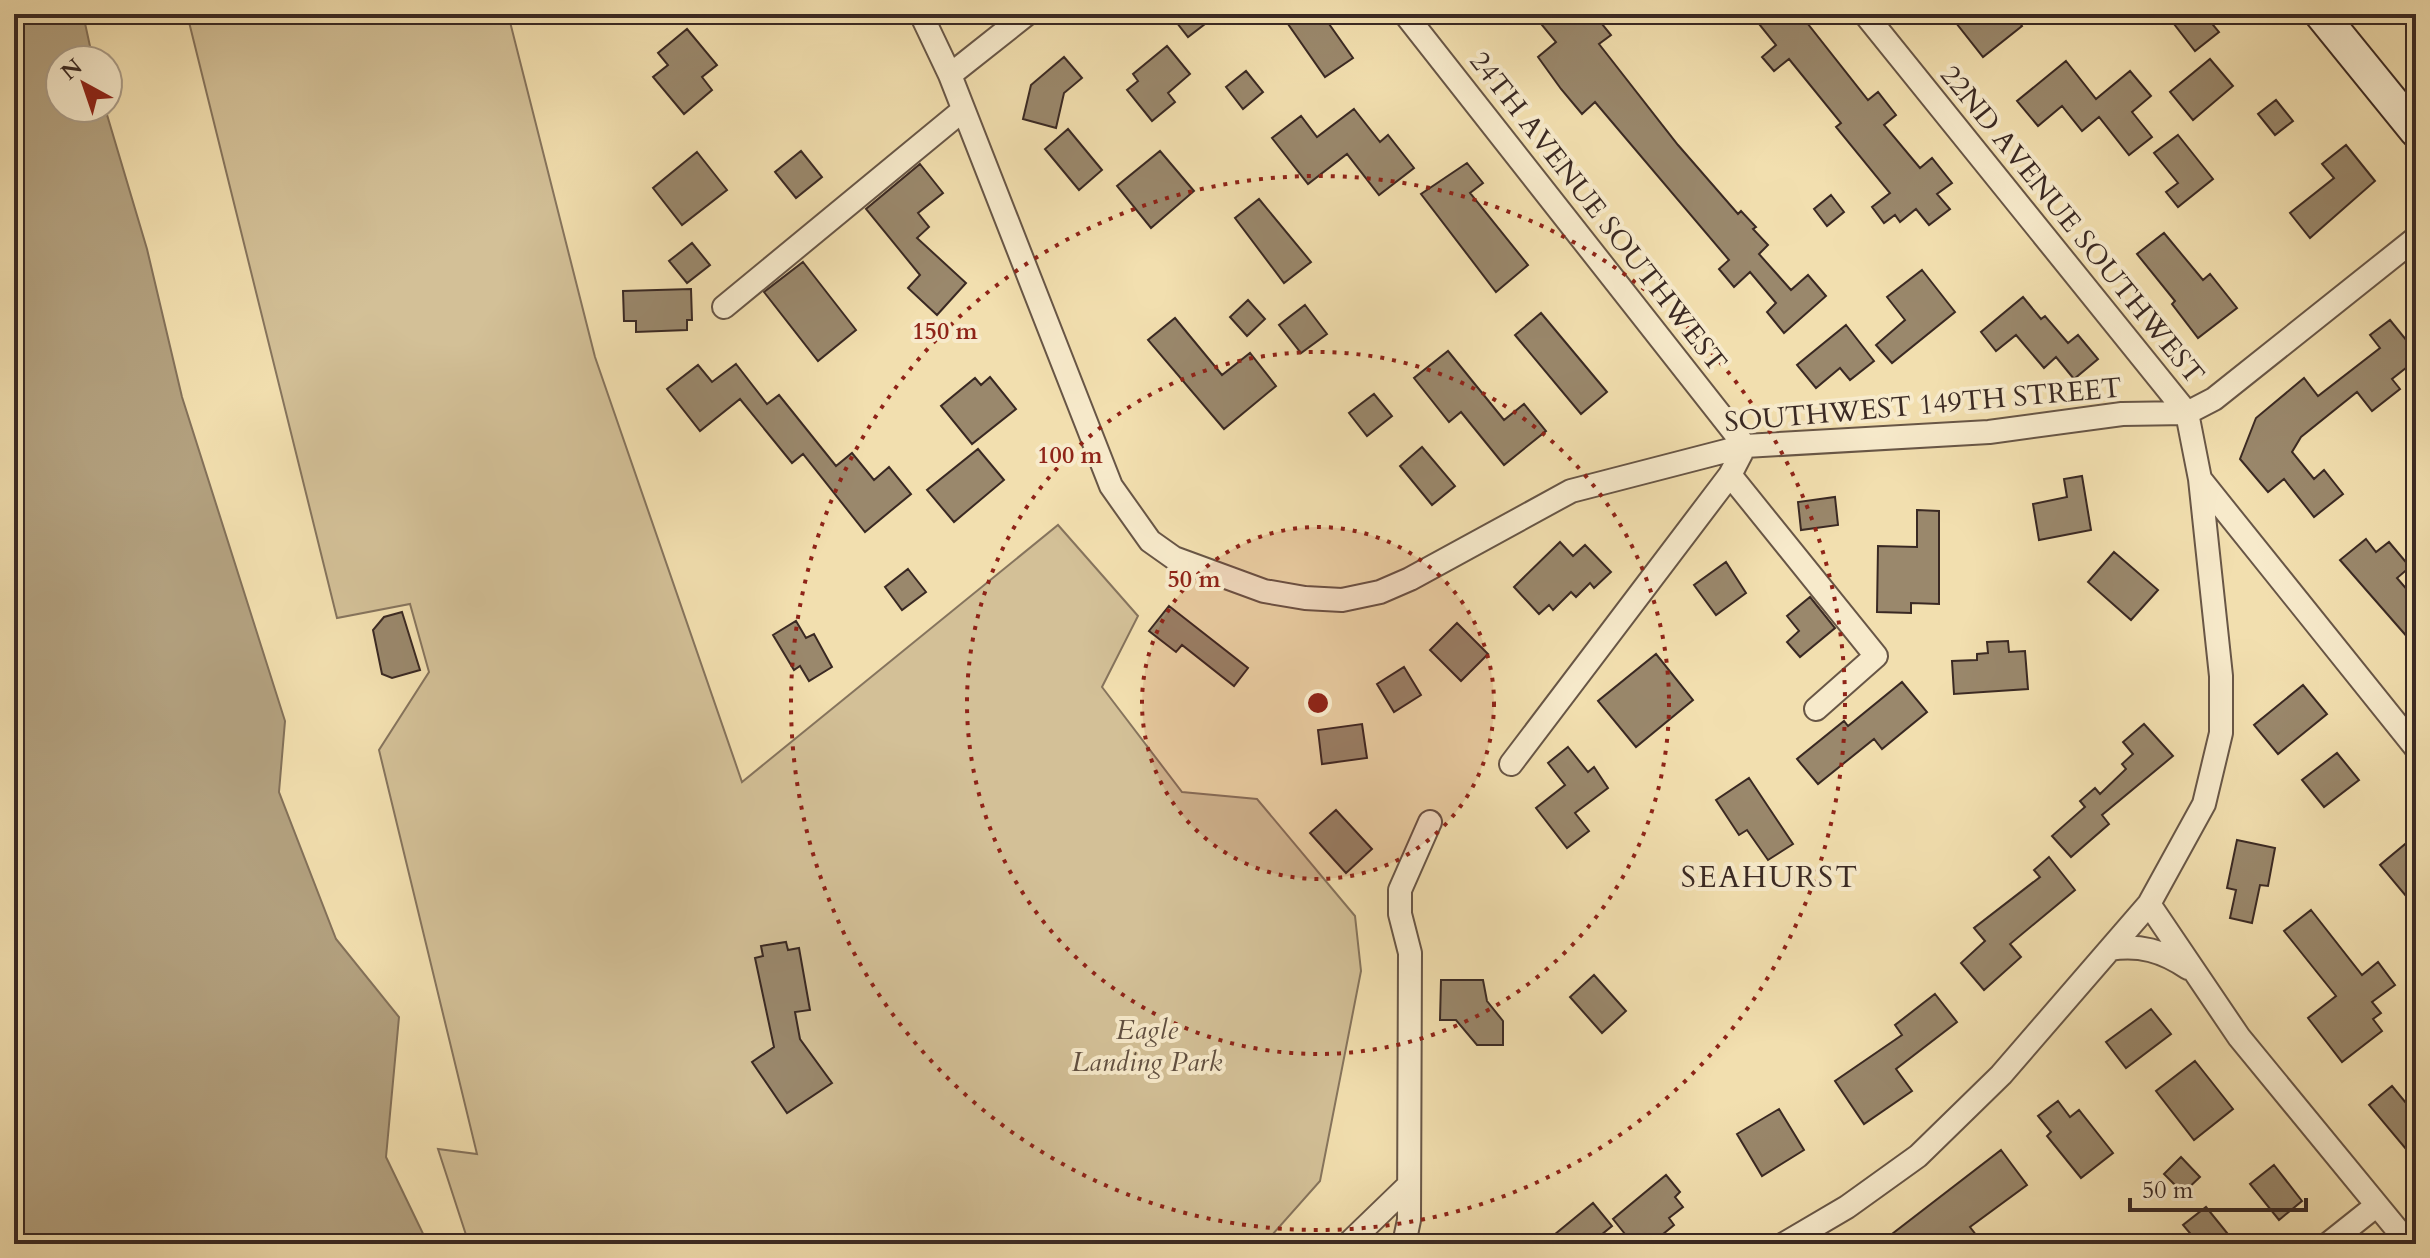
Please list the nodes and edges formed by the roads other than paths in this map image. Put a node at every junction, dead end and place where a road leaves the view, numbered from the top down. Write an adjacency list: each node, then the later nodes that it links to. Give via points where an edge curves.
1 (921, 14): 6 (street)
2 (1027, 14): 6 (street)
3 (1405, 14): 12 (street, 24TH AVENUE SOUTHWEST)
4 (1865, 14): 11 (street, 22ND AVENUE SOUTHWEST)
5 (2321, 14): 8 (street)
6 (950, 75): 7 (street)
7 (963, 110): 10 (street); 12 (street, SOUTHWEST 149TH STREET, via 1111,486 1150,541 1174,558 1264,591 1342,600 1410,579 1571,491)
8 (2416, 131)
9 (2416, 238): 11 (street, SOUTHWEST 149TH STREET, via 2214,399)
10 (724, 307)
11 (2187, 413): 12 (street, SOUTHWEST 149TH STREET, via 2122,414 1989,432); 14 (street, 22ND AVENUE SOUTHWEST)
12 (1745, 446): 13 (street)
13 (1730, 475): 15 (street, via 1876,656); 17 (street)
14 (2200, 479): 16 (street, 22ND AVENUE SOUTHWEST); 19 (street, via 2221,676 2221,733 2204,804)
15 (1816, 709)
16 (2416, 748)
17 (1511, 764)
18 (1430, 822): 22 (street, via 1400,890 1410,953)
19 (2149, 904): 20 (street); 21 (street)
20 (2110, 949): 21 (street, via 2134,945 2172,957); 26 (street, via 2001,1075 1918,1156)
21 (2196, 973): 23 (street, via 2263,1067)
22 (1409, 1185): 24 (street); 25 (street)
23 (2377, 1205): 27 (street); 28 (street)
24 (1348, 1244)
25 (1404, 1244)
26 (1784, 1244)
27 (2328, 1244)
28 (2409, 1244)

